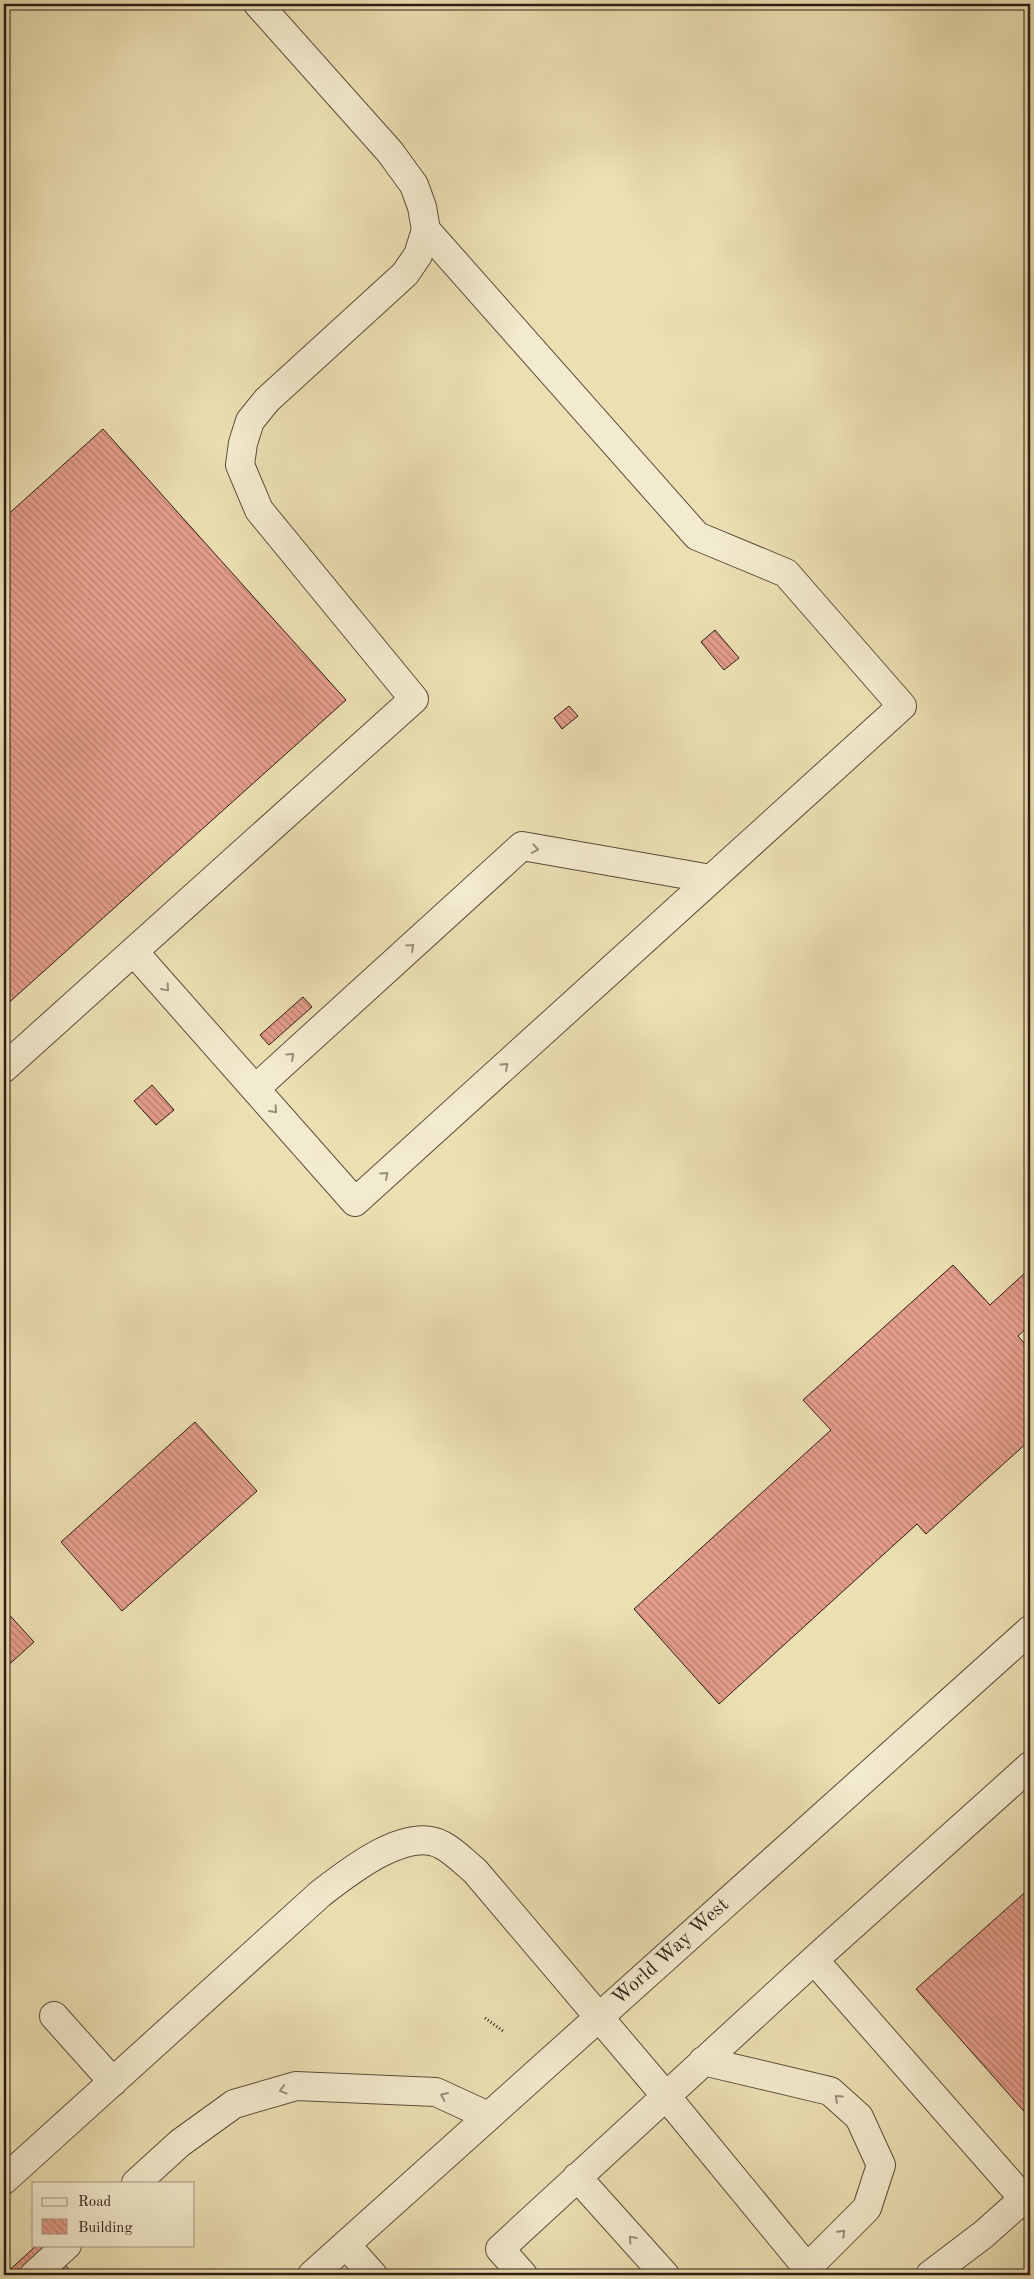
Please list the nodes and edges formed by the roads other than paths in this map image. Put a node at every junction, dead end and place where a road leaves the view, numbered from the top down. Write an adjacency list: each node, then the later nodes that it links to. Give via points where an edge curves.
1 (258, 4): 2 (street, via 395,159 414,185)
2 (426, 230): 3 (street, via 697,536 786,573 902,706); 4 (street, via 418,255 406,274 267,400 250,421 240,466 259,510 414,699)
3 (712, 879): 6 (street, one-way to 3, via 522,846); 6 (street, one-way to 3, via 355,1202)
4 (134, 952): 5 (street); 6 (street, one-way to 6)
5 (4, 1068)
6 (255, 1089)
7 (1030, 1630): 11 (street, World Way West)
8 (1030, 1766): 9 (street)
9 (814, 1960): 12 (street); 19 (street)
10 (54, 2016): 13 (street)
11 (599, 2017): 13 (street, via 475,1871 441,1844 415,1840 396,1845 347,1872); 14 (street); 15 (street, World Way West)
12 (703, 2061): 14 (street); 22 (street, one-way to 12, via 867,2208 881,2165 859,2117 830,2091)
13 (113, 2082): 17 (street)
14 (665, 2095): 16 (street); 22 (street)
15 (488, 2116): 18 (street, one-way to 18, via 436,2092 296,2086 234,2104 180,2143); 20 (street, World Way West)
16 (577, 2177): 27 (street, via 500,2250); 28 (street, one-way to 16)
17 (4, 2180)
18 (137, 2182)
19 (1028, 2199): 23 (street)
20 (346, 2245): 25 (street, World Way West); 26 (street)
21 (66, 2246): 24 (street)
22 (810, 2271)
23 (945, 2271)
24 (34, 2275)
25 (312, 2275)
26 (373, 2275)
27 (523, 2275)
28 (665, 2275)

